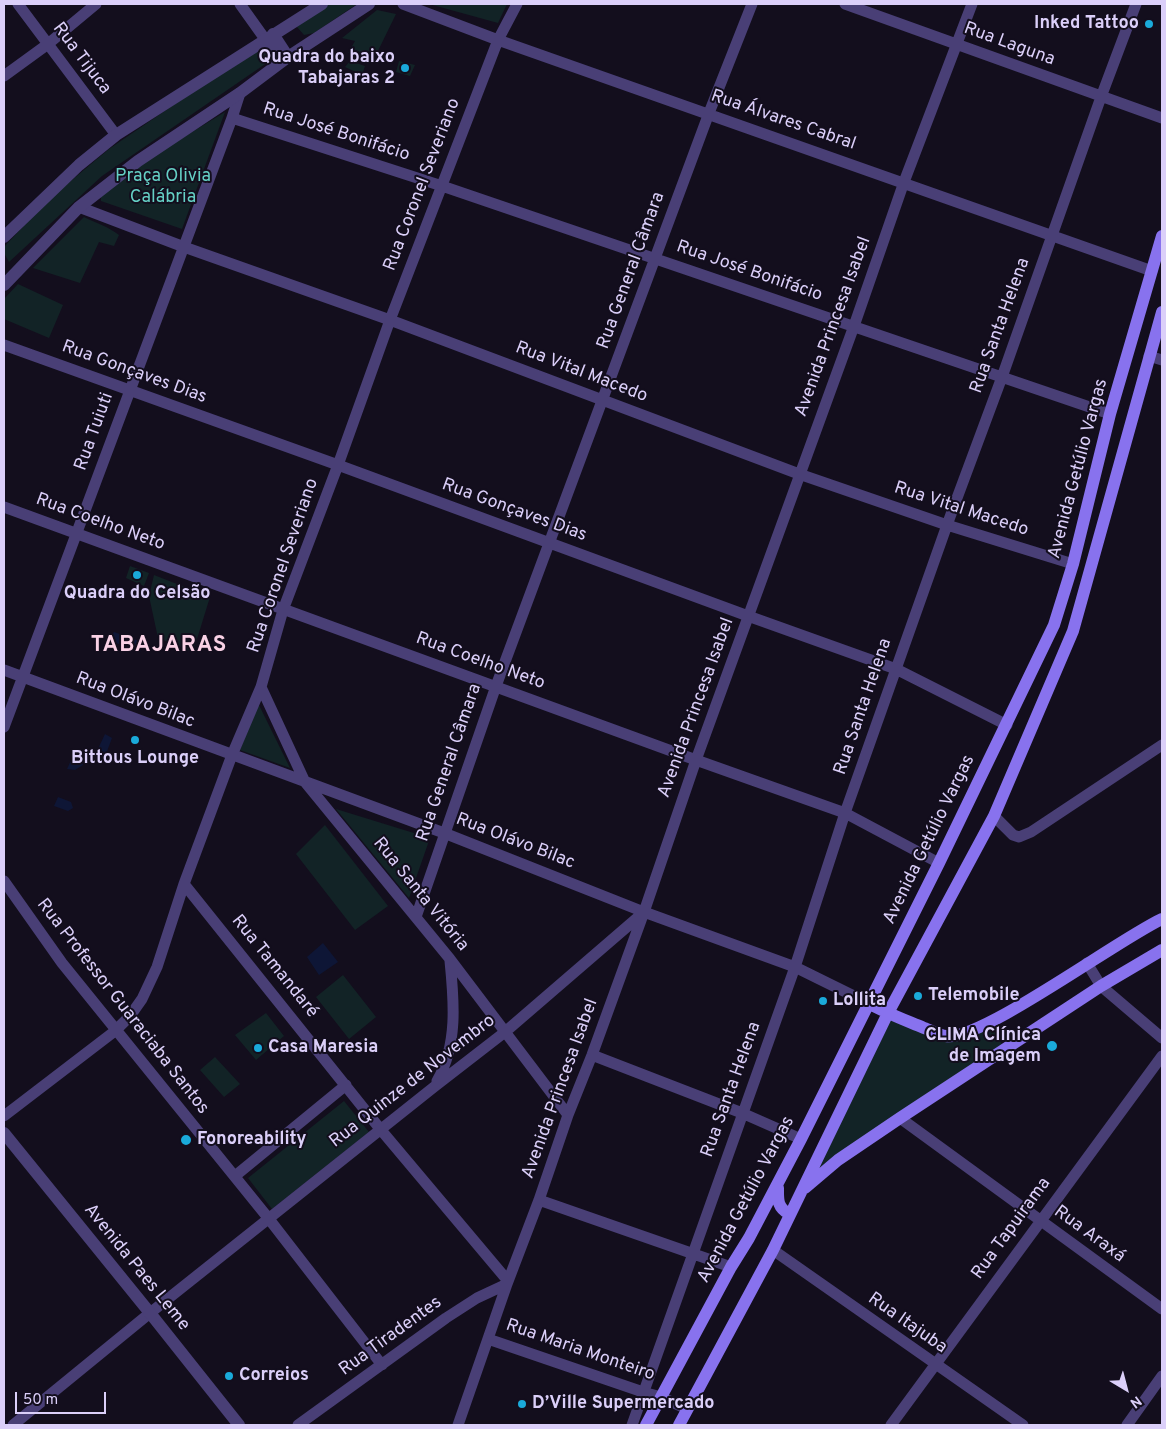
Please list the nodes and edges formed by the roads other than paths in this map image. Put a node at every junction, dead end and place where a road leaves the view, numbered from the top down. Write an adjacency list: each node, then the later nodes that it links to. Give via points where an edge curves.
1 (18, 4): 14 (street, Rua Tijuca)
2 (96, 4): 14 (street)
3 (240, 4): 12 (street)
4 (322, 4): 12 (street)
5 (369, 4): 16 (street)
6 (403, 4): 13 (street, Rua Álvares Cabral)
7 (517, 4): 13 (street, Rua Coronel Severiano)
8 (752, 4): 20 (street, Rua General Câmara)
9 (845, 4): 15 (street, Rua Laguna)
10 (972, 4): 15 (street, Avenida Princesa Isabel)
11 (1136, 4): 19 (street, Rua Santa Helena)
12 (269, 37): 16 (street); 23 (street)
13 (498, 40): 20 (street, Rua Álvares Cabral); 25 (street, Rua Coronel Severiano)
14 (48, 44): 17 (street); 23 (street, Rua Tijuca)
15 (956, 45): 19 (street, Rua Laguna); 24 (street, Avenida Princesa Isabel)
16 (284, 60): 18 (street)
17 (4, 76)
18 (240, 93): 21 (street, Rua Tuiuti); 26 (street, via 138,161)
19 (1101, 97): 22 (street, Rua Laguna); 27 (street, Rua Santa Helena)
20 (709, 113): 24 (street, Rua Álvares Cabral); 31 (street, Rua General Câmara)
21 (232, 118): 25 (street, Rua José Bonifácio); 30 (street, Rua Tuiuti)
22 (1162, 118)
23 (116, 136): 29 (street)
24 (904, 182): 27 (street, Rua Álvares Cabral); 36 (street, Avenida Princesa Isabel)
25 (442, 186): 31 (street, Rua José Bonifácio); 35 (street, Rua Coronel Severiano)
26 (79, 207): 30 (street, Rua Vital Macedo); 33 (street)
27 (1052, 236): 32 (street, Rua Álvares Cabral); 40 (street, Rua Santa Helena)
28 (1162, 236): 32 (main road, Avenida Getúlio Vargas)
29 (4, 237)
30 (184, 248): 35 (street, Rua Vital Macedo); 41 (street, Rua Tuiuti)
31 (656, 258): 36 (street, Rua José Bonifácio); 42 (street, Rua General Câmara)
32 (1152, 271): 43 (main road, Avenida Getúlio Vargas)
33 (6, 279)
34 (1162, 312): 38 (main road)
35 (390, 320): 42 (street, Rua Vital Macedo); 44 (street, Rua Coronel Severiano)
36 (854, 326): 40 (street, Rua José Bonifácio); 45 (street, Avenida Princesa Isabel)
37 (4, 345): 41 (street, Rua Gonçaves Dias)
38 (1149, 356): 39 (street); 48 (main road)
39 (1162, 360)
40 (1002, 378): 43 (street, Rua José Bonifácio); 49 (street, Rua Santa Helena)
41 (129, 390): 44 (street, Rua Gonçaves Dias); 50 (street, Rua Tuiuti)
42 (603, 401): 45 (street, Rua Vital Macedo); 51 (street, Rua General Câmara)
43 (1110, 414): 47 (main road, Avenida Getúlio Vargas)
44 (338, 465): 51 (street, Rua Gonçaves Dias); 53 (street, Rua Coronel Severiano)
45 (799, 474): 49 (street, Rua Vital Macedo); 54 (street, Avenida Princesa Isabel)
46 (4, 507): 50 (street, Rua Coelho Neto)
47 (1084, 514): 48 (main road); 52 (main road, Avenida Getúlio Vargas)
48 (1105, 517): 56 (main road)
49 (947, 525): 52 (street, Rua Vital Macedo); 57 (street, Rua Santa Helena)
50 (77, 533): 53 (street, Rua Coelho Neto); 59 (street, Rua Tuiuti)
51 (550, 543): 54 (street, Rua Gonçaves Dias); 60 (street, Rua General Câmara)
52 (1072, 564): 55 (main road, Avenida Getúlio Vargas)
53 (283, 610): 60 (street, Rua Coelho Neto); 61 (street, Rua Coronel Severiano)
54 (748, 616): 57 (street, Rua Gonçaves Dias); 66 (street, Avenida Princesa Isabel)
55 (1054, 625): 56 (main road); 62 (main road, Avenida Getúlio Vargas)
56 (1073, 631): 69 (main road)
57 (896, 669): 62 (street, Rua Gonçaves Dias); 68 (street, Rua Santa Helena)
58 (4, 670): 59 (street, Rua Olávo Bilac)
59 (22, 677): 63 (street, Rua Tuiuti); 65 (street, Rua Olávo Bilac)
60 (496, 686): 66 (street, Rua Coelho Neto); 70 (street, Rua General Câmara)
61 (261, 687): 65 (street, Rua Coronel Severiano); 67 (street, Rua Santa Vitória)
62 (1006, 726): 71 (main road, Avenida Getúlio Vargas)
63 (4, 727)
64 (1162, 745): 69 (street, via 1031,832 1012,836)
65 (232, 755): 67 (street, Rua Olávo Bilac); 73 (street, Rua Coronel Severiano)
66 (696, 760): 68 (street, Rua Coelho Neto); 74 (street, Avenida Princesa Isabel)
67 (306, 782): 70 (street, Rua Olávo Bilac); 75 (street, Rua Santa Vitória)
68 (845, 813): 71 (street, Rua Coelho Neto); 80 (street, Rua Santa Helena)
69 (994, 816): 83 (main road)
70 (444, 833): 74 (street, Rua Olávo Bilac); 75 (street, Rua General Câmara)
71 (939, 863): 82 (main road, Avenida Getúlio Vargas)
72 (4, 881): 84 (street, Rua Professor Guaraciaba Santos)
73 (184, 884): 84 (street, Rua Coronel Severiano, via 157,967 142,999); 89 (street, Rua Tamandaré)
74 (644, 912): 80 (street, Rua Olávo Bilac); 85 (street, Rua Quinze de Novembro); 87 (street, Avenida Princesa Isabel)
75 (416, 917): 78 (street, Rua Santa Vitória)
76 (1162, 919): 79 (main road)
77 (1162, 950): 81 (main road)
78 (450, 959): 85 (street, Rua Santa Vitória); 90 (street, via 454,1016 451,1040 444,1070)
79 (1087, 963): 81 (street); 83 (main road, via 972,1031 947,1036)
80 (795, 967): 82 (street, Rua Olávo Bilac); 91 (street, Rua Santa Helena)
81 (1100, 986): 86 (street); 94 (main road)
82 (868, 1003): 83 (main road); 97 (main road, Avenida Getúlio Vargas)
83 (888, 1013): 100 (main road)
84 (115, 1030): 93 (street, Rua Coronel Severiano); 98 (street, Rua Professor Guaraciaba Santos)
85 (505, 1032): 90 (street, Rua Quinze de Novembro); 92 (street, Rua Santa Vitória)
86 (1162, 1038)
87 (592, 1055): 91 (street); 92 (street, Avenida Princesa Isabel)
88 (1162, 1056): 104 (street, Rua Tapuirama)
89 (346, 1085): 95 (street, Rua Tamandaré); 98 (street)
90 (434, 1086): 95 (street, Rua Quinze de Novembro)
91 (742, 1113): 97 (street); 106 (street, Rua Santa Helena)
92 (568, 1115): 101 (street, Avenida Princesa Isabel)
93 (4, 1116)
94 (900, 1118): 100 (main road, via 838,1160); 104 (street, Rua Araxá)
95 (381, 1130): 103 (street, Rua Quinze de Novembro); 108 (street, Rua Tamandaré)
96 (4, 1133): 110 (street, Avenida Paes Leme)
97 (801, 1139): 99 (main road, Avenida Getúlio Vargas)
98 (234, 1176): 103 (street, Rua Professor Guaraciaba Santos)
99 (778, 1182): 102 (main road, via 778,1202); 107 (main road, Avenida Getúlio Vargas)
100 (801, 1192): 102 (main road)
101 (540, 1200): 106 (street); 108 (street, Avenida Princesa Isabel)
102 (789, 1214): 105 (main road)
103 (269, 1219): 110 (street, Rua Quinze de Novembro); 113 (street, Rua Professor Guaraciaba Santos)
104 (1040, 1221): 109 (street, Rua Araxá); 112 (street, Rua Tapuirama)
105 (773, 1250): 112 (street, Rua Itajuba); 117 (main road)
106 (692, 1254): 107 (street); 115 (street, Rua Santa Helena)
107 (731, 1267): 116 (main road, Avenida Getúlio Vargas)
108 (508, 1282): 111 (street, Avenida Princesa Isabel); 113 (street, Rua Tiradentes, via 446,1318)
109 (1162, 1309)
110 (150, 1313): 118 (street, Rua Quinze de Novembro); 119 (street, Avenida Paes Leme)
111 (488, 1339): 115 (street, Rua Maria Monteiro); 121 (street, Avenida Princesa Isabel)
112 (934, 1364): 125 (street, Rua Tapuirama); 126 (street, Rua Itajuba)
113 (382, 1365): 120 (street, Rua Tiradentes)
114 (1162, 1376): 127 (street)
115 (643, 1392): 116 (street, Rua Maria Monteiro); 122 (street, Rua Santa Helena)
116 (661, 1397): 117 (street, Rua Maria Monteiro); 123 (main road, Avenida Getúlio Vargas)
117 (687, 1409): 124 (main road)
118 (14, 1425)
119 (239, 1425)
120 (298, 1425)
121 (458, 1425)
122 (632, 1425)
123 (646, 1425)
124 (679, 1425)
125 (891, 1425)
126 (1023, 1425)
127 (1127, 1425)

